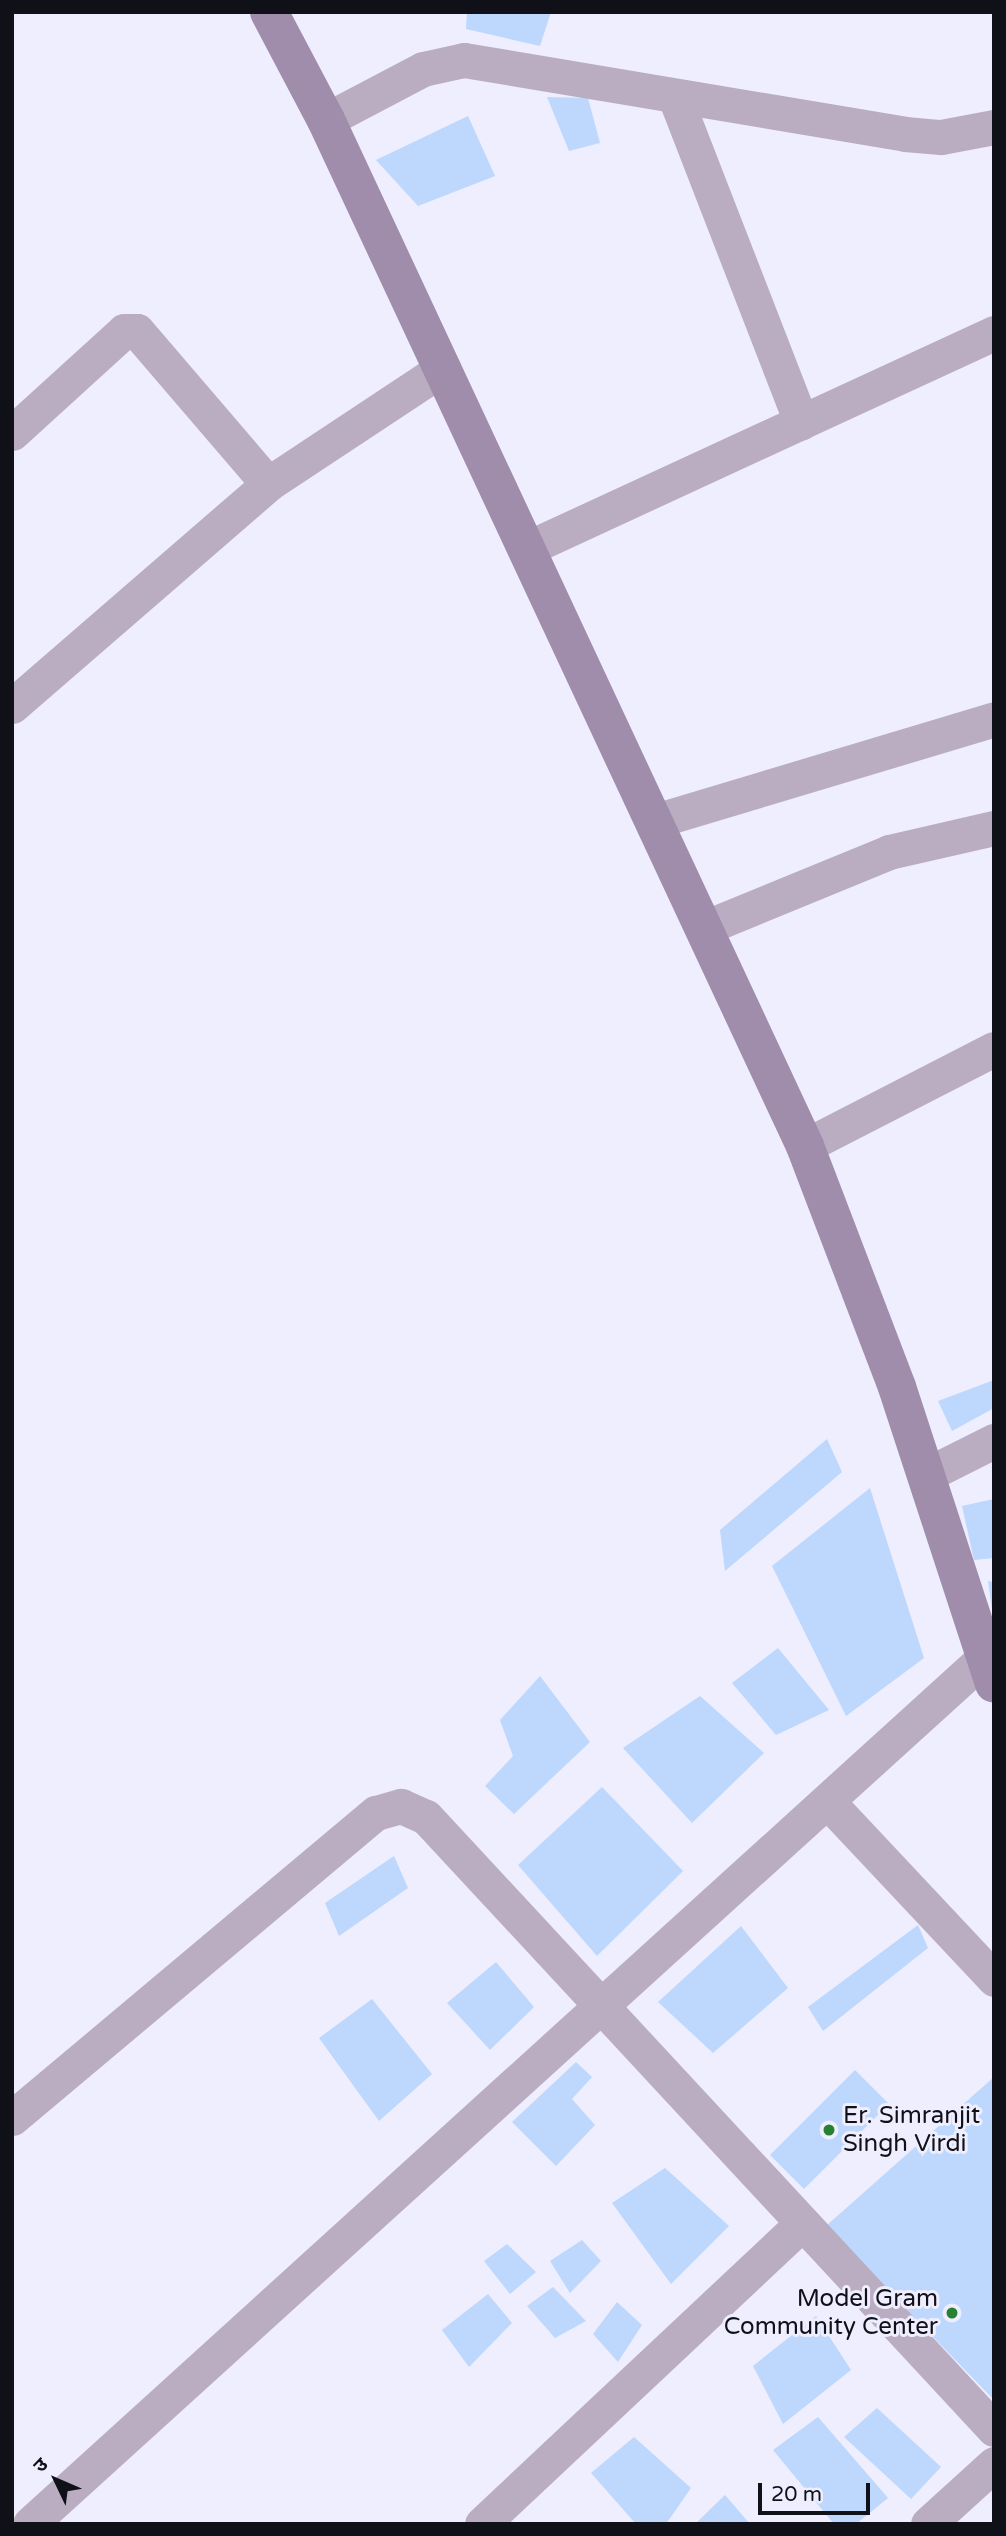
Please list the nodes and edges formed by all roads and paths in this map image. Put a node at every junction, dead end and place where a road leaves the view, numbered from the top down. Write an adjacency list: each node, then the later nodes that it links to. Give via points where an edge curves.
1 (269, 12): 3 (street)
2 (676, 97): 3 (street, via 464,60 423,69); 4 (street, via 941,137); 7 (street)
3 (326, 120): 6 (street)
4 (994, 127)
5 (994, 333): 7 (street)
6 (443, 368): 9 (street); 10 (street)
7 (802, 422): 10 (street)
8 (12, 433): 9 (street, via 124,331 137,331)
9 (268, 484): 11 (street)
10 (528, 548): 13 (street)
11 (12, 706)
12 (994, 719): 13 (street)
13 (655, 821): 15 (street)
14 (994, 828): 15 (street, via 889,852)
15 (704, 928): 17 (street)
16 (994, 1049): 17 (street)
17 (805, 1146): 19 (street)
18 (994, 1440): 19 (street)
19 (926, 1475): 20 (street)
20 (989, 1670): 21 (street)
21 (828, 1802): 22 (street); 23 (street)
22 (994, 1979)
23 (598, 2003): 24 (street, via 426,1817 401,1805 376,1813); 25 (street); 28 (street)
24 (12, 2118)
25 (800, 2225): 26 (street); 29 (street)
26 (994, 2429)
27 (994, 2464): 30 (street)
28 (30, 2524)
29 (482, 2524)
30 (928, 2524)

